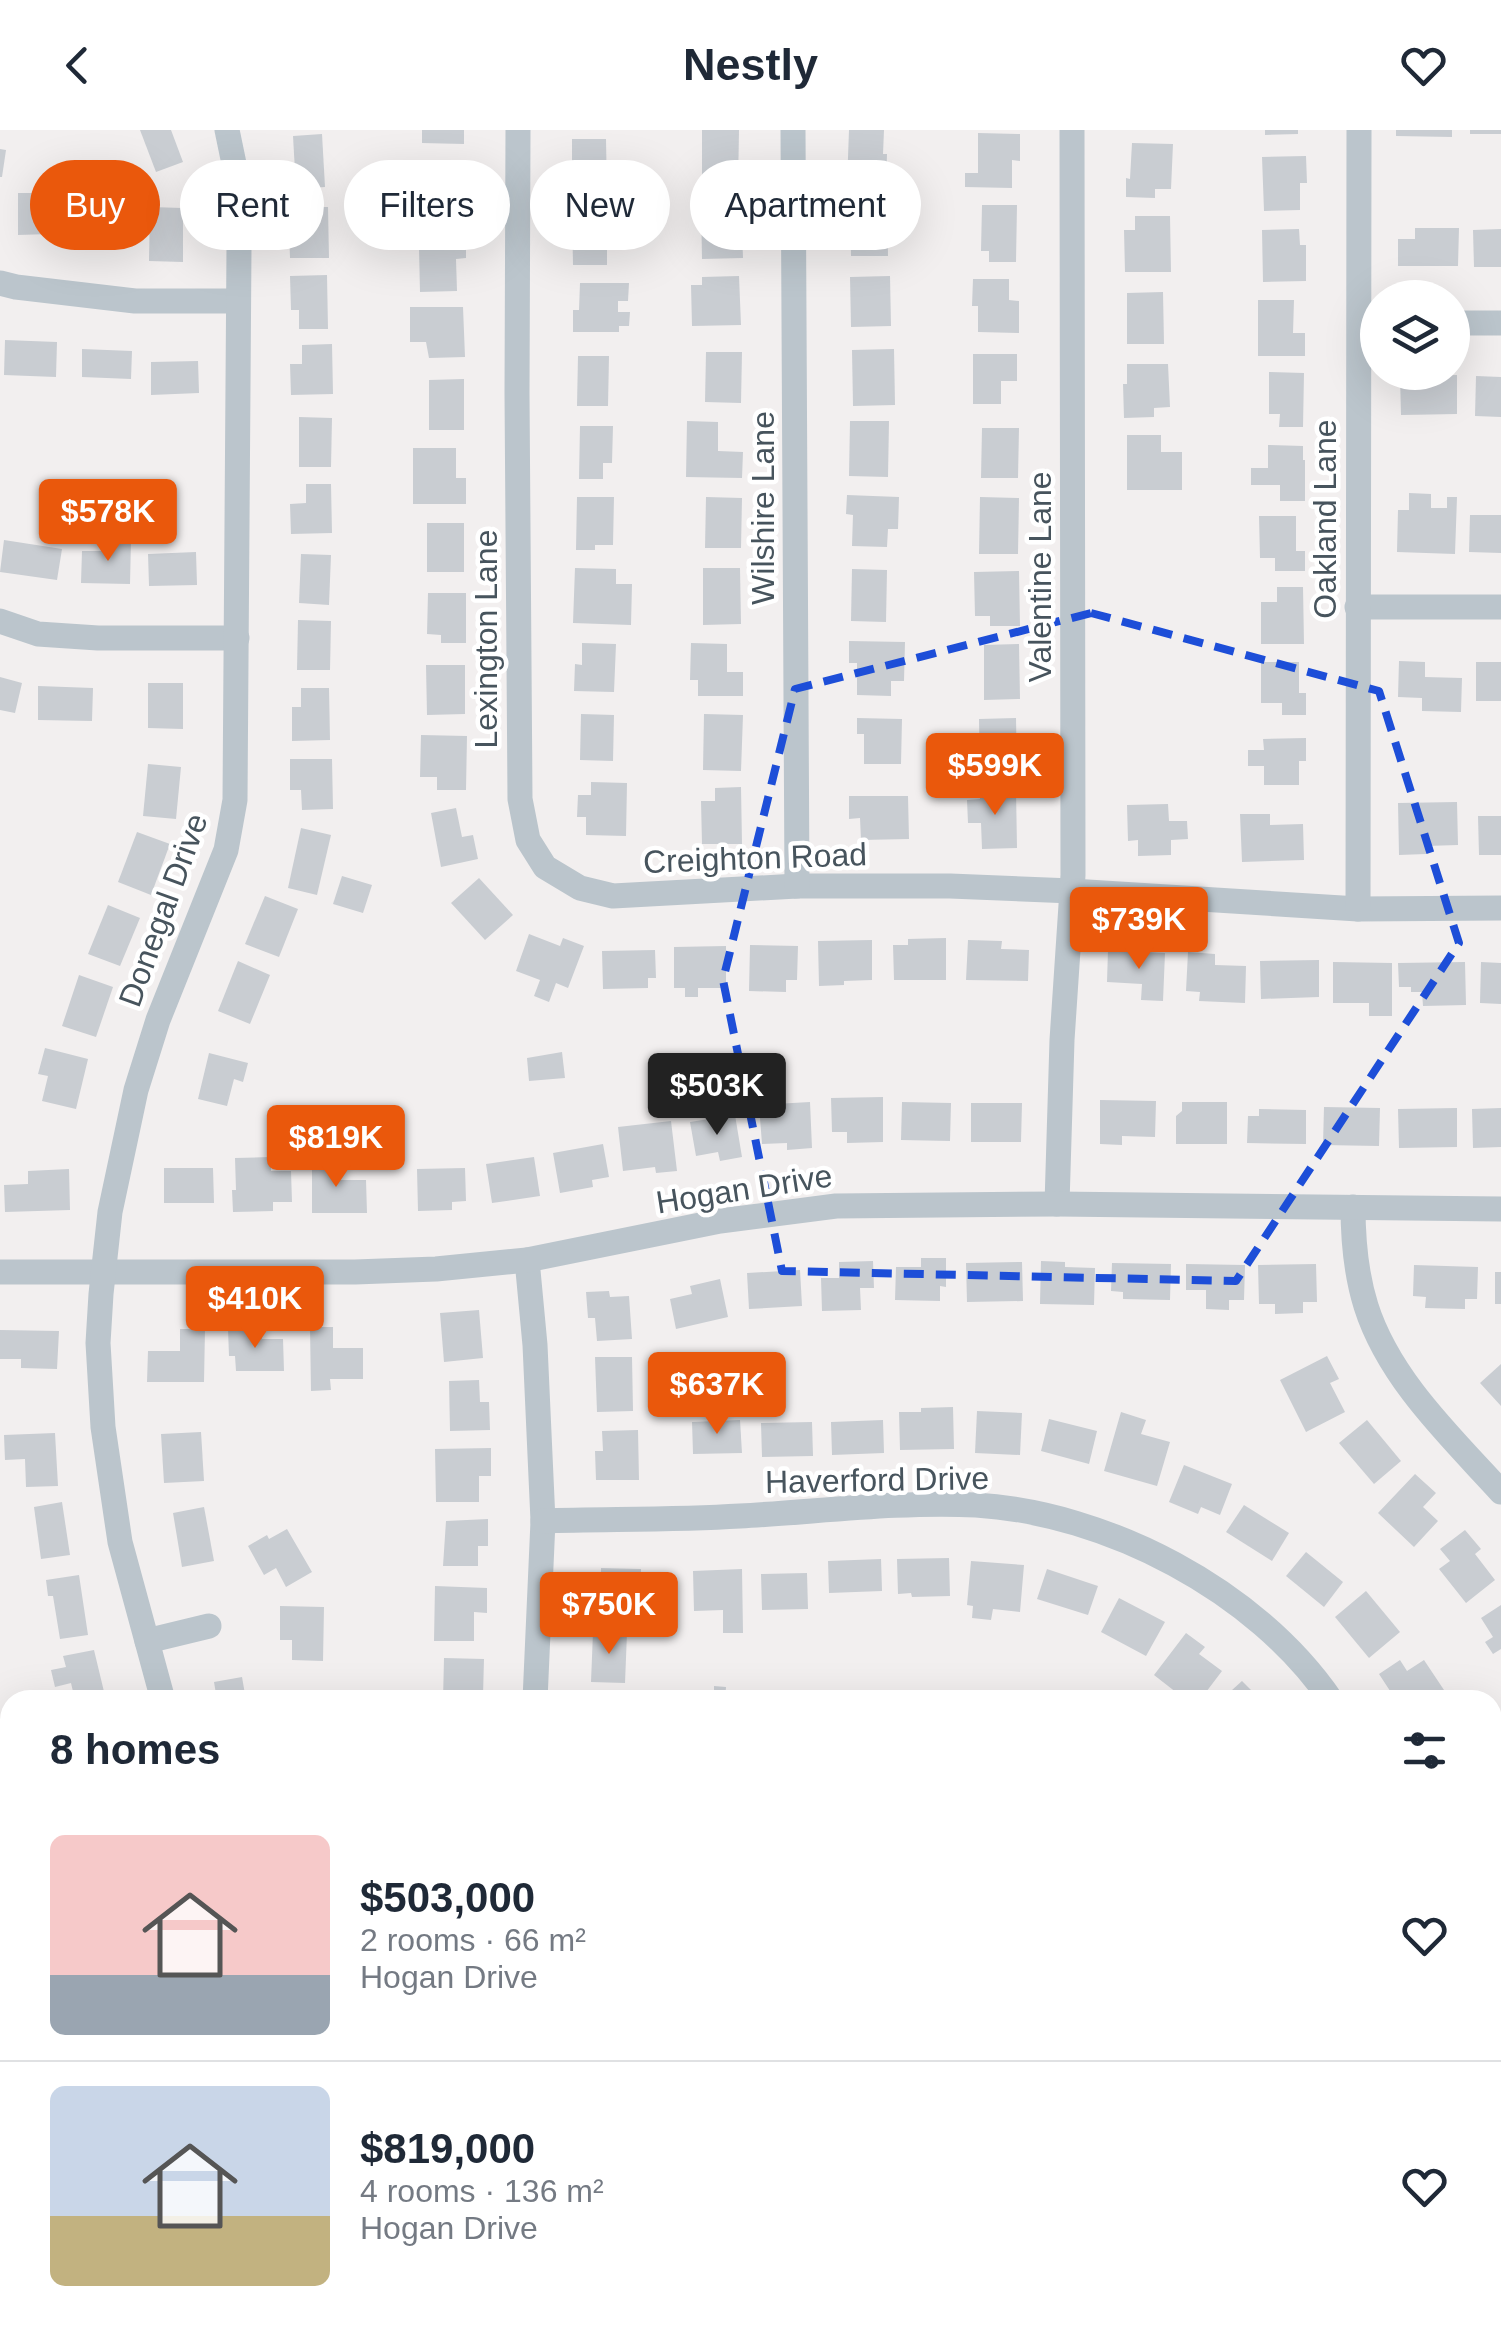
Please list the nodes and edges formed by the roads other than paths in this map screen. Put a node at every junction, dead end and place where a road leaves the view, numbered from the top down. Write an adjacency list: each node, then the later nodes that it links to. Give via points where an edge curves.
1 (227, 130): 8 (street, Donegal Drive, via 238,183)
2 (518, 130): 16 (street, Lexington Lane, via 520,798 528,840)
3 (793, 130): 17 (street, Wilshire Lane)
4 (1072, 130): 18 (street, Valentine Lane)
5 (1359, 130): 6 (street, Oakland Lane)
6 (1366, 280)
7 (0, 283): 8 (street, via 135,301)
8 (238, 301): 15 (street, Donegal Drive)
9 (1470, 323): 10 (street)
10 (1501, 323)
11 (1365, 390): 13 (street, Oakland Lane)
12 (1501, 607): 13 (street)
13 (1357, 608): 19 (street, Oakland Lane)
14 (0, 621): 15 (street, via 38,634)
15 (237, 638): 26 (street, Donegal Drive, via 235,800 226,850 136,1090)
16 (555, 873): 17 (street, Creighton Road, via 612,896)
17 (797, 886): 18 (street, Creighton Road)
18 (1072, 890): 19 (street, Creighton Road); 21 (street, Valentine Lane)
19 (1358, 908): 20 (street, Creighton Road)
20 (1501, 908)
21 (1056, 1204): 22 (street, Hogan Drive); 24 (street, Hogan Drive, via 836,1206 720,1221)
22 (1354, 1207): 23 (street, Hogan Drive); 27 (street, via 1360,1284 1385,1350)
23 (1501, 1209)
24 (527, 1260): 26 (street, Hogan Drive, via 436,1270); 28 (street)
25 (0, 1272): 26 (street, Hogan Drive)
26 (103, 1272): 30 (street, Donegal Drive, via 102,1427 120,1542)
27 (1501, 1492)
28 (543, 1521): 32 (street); 33 (street, Haverford Drive, via 927,1505 1018,1510 1103,1532 1186,1570 1278,1640)
29 (209, 1626): 30 (street)
30 (147, 1641): 31 (street, Donegal Drive)
31 (160, 1690)
32 (535, 1690)
33 (1322, 1690)

